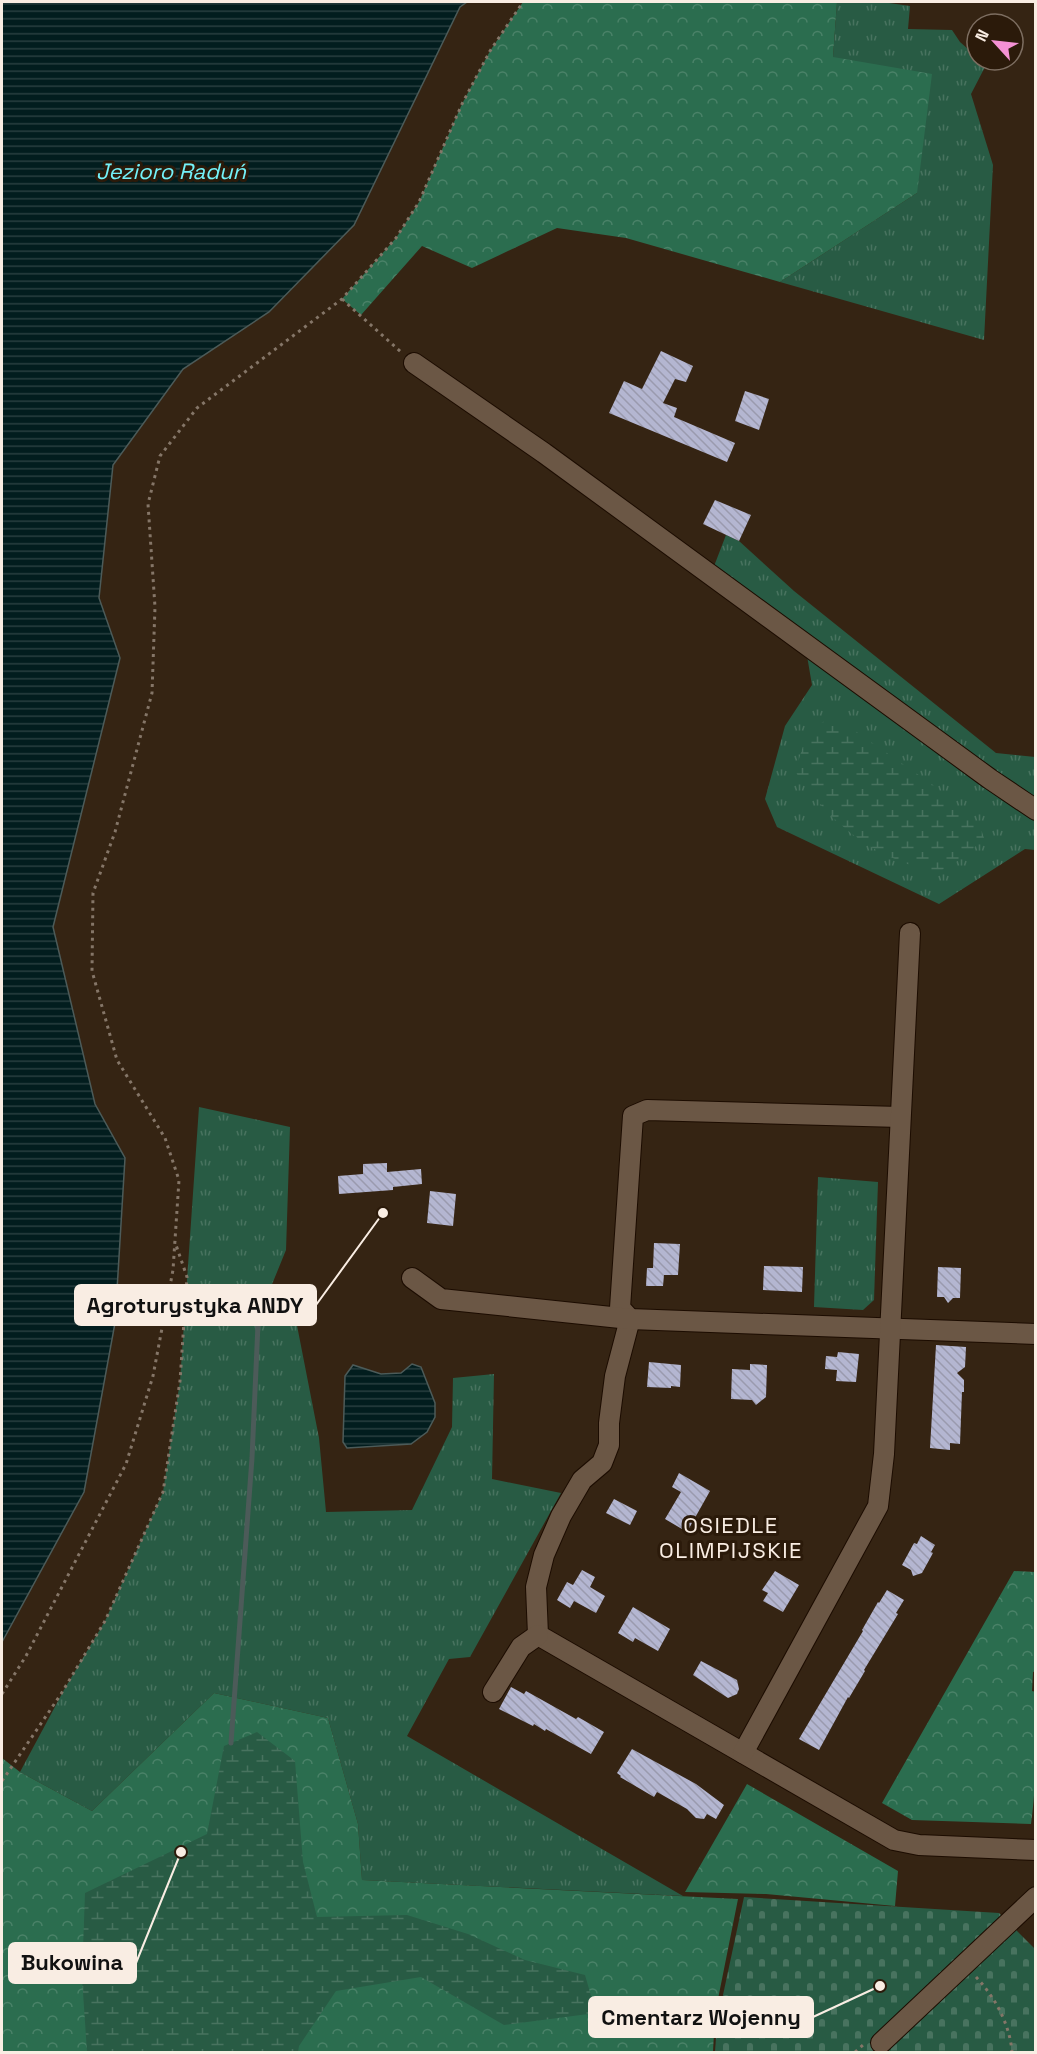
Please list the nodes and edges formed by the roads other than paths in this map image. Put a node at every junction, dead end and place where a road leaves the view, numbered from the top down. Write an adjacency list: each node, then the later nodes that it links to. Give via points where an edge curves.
1 (414, 363): 2 (street)
2 (1035, 810)
3 (909, 933): 4 (street)
4 (900, 1117): 6 (street, via 647,1110 633,1116 621,1308); 7 (street)
5 (412, 1278): 6 (street, via 441,1299)
6 (630, 1319): 7 (street); 9 (street, via 615,1376 609,1445 602,1463 582,1480 543,1555 536,1587)
7 (891, 1329): 8 (street); 11 (street, via 878,1506)
8 (1035, 1334)
9 (538, 1635): 10 (street, via 521,1647); 11 (street)
10 (493, 1692)
11 (743, 1753): 12 (street, via 894,1840 919,1845)
12 (1035, 1850)
13 (1035, 1897): 14 (street)
14 (881, 2043)

